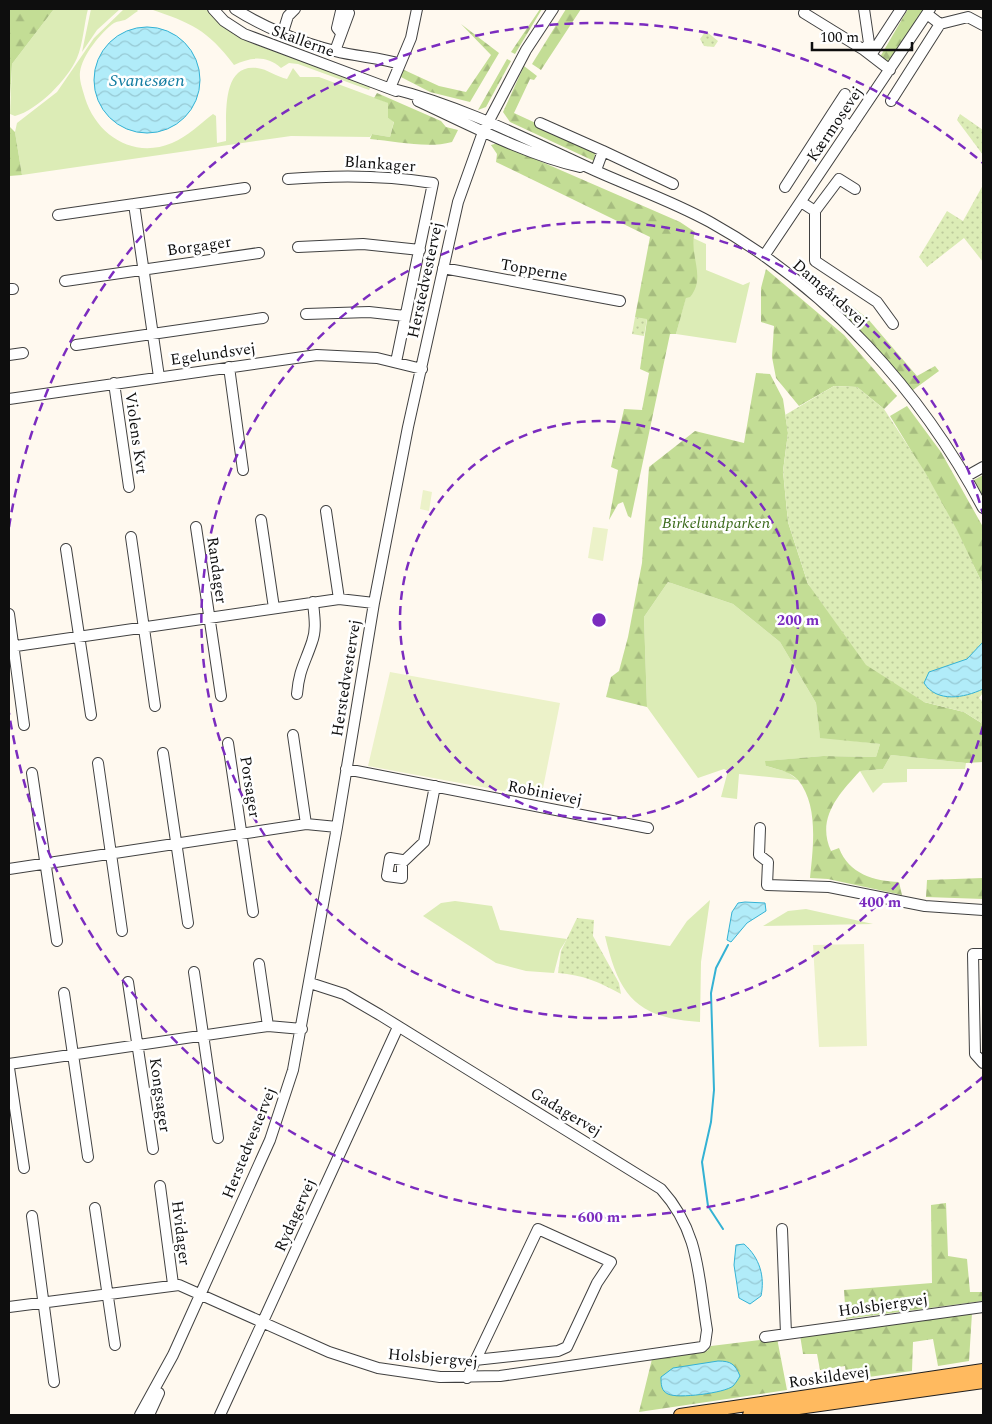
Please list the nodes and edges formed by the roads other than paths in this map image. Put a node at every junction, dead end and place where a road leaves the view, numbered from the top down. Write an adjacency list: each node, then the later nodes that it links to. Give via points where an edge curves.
1 (213, 9): 18 (street, Skallerne, via 244,34)
2 (234, 9): 12 (street)
3 (417, 9): 16 (street, via 411,38)
4 (553, 9): 23 (street, Herstedvestervej, via 526,50)
5 (864, 9): 15 (street, via 869,44)
6 (901, 9): 15 (street)
7 (290, 11): 12 (street)
8 (929, 12): 10 (street); 17 (street, Kærmosevej)
9 (804, 13): 15 (street)
10 (944, 22): 11 (street, via 968,16); 20 (street)
11 (983, 25)
12 (283, 32): 14 (street)
13 (341, 33): 14 (street)
14 (335, 51): 16 (street)
15 (867, 53): 17 (street)
16 (400, 64): 18 (street)
17 (890, 70): 24 (street, Kærmosevej)
18 (390, 88): 23 (street, Skallerne, via 426,97)
19 (846, 94): 21 (street)
20 (891, 101)
21 (832, 114): 24 (street); 29 (street)
22 (540, 123): 25 (street)
23 (486, 127): 26 (street, Damgårdsvej, via 564,163); 40 (street, Herstedvestervej, via 458,202)
24 (851, 127): 32 (street, Kærmosevej)
25 (603, 151): 26 (street); 28 (street)
26 (596, 170): 39 (street, Damgårdsvej, via 694,214)
27 (288, 179): 37 (street, Blankager, via 363,176 433,184)
28 (673, 184)
29 (785, 187)
30 (245, 188): 33 (street)
31 (855, 189): 34 (street, via 839,179)
32 (801, 202): 34 (street); 39 (street, Kærmosevej)
33 (134, 204): 35 (street); 41 (street)
34 (814, 215): 47 (street, via 816,261 877,302)
35 (58, 216)
36 (298, 247): 37 (street, via 363,244)
37 (420, 250): 45 (street, Blankager)
38 (259, 252): 41 (street, Borgager)
39 (764, 256): 60 (street, Damgårdsvej, via 821,302 873,352 922,409)
40 (443, 268): 43 (street, Topperne); 54 (street, Herstedvestervej)
41 (144, 269): 42 (street, Borgager); 48 (street)
42 (66, 281)
43 (620, 301)
44 (306, 314): 45 (street, via 369,312)
45 (405, 316): 52 (street, Blankager)
46 (263, 318): 48 (street)
47 (893, 324)
48 (153, 334): 49 (street); 55 (street)
49 (76, 345)
50 (23, 353): 51 (street)
51 (9, 355)
52 (396, 362): 53 (street, Egelundsvej, via 361,356 317,355); 54 (street, Egelundsvej)
53 (229, 367): 55 (street, Egelundsvej); 59 (street)
54 (422, 369): 70 (street, Herstedvestervej)
55 (159, 377): 56 (street, Egelundsvej)
56 (114, 383): 57 (street, Egelundsvej); 61 (street, Violens Kvt)
57 (9, 399)
58 (983, 467): 60 (street)
59 (243, 470)
60 (966, 476): 62 (street, Damgårdsvej)
61 (129, 487)
62 (983, 508)
63 (326, 511): 68 (street)
64 (261, 520): 71 (street)
65 (196, 527): 73 (street, Randager)
66 (131, 538): 74 (street)
67 (66, 549): 75 (street)
68 (339, 599): 69 (street, Randager); 70 (street, Randager)
69 (313, 602): 71 (street, Randager); 77 (street, via 313,641 298,674)
70 (374, 603): 86 (street, Herstedvestervej)
71 (274, 608): 73 (street, Randager)
72 (9, 614): 76 (street)
73 (209, 618): 74 (street, Randager); 78 (street, Randager)
74 (144, 627): 75 (street, Randager); 79 (street)
75 (79, 637): 76 (street, Randager); 80 (street)
76 (11, 646): 81 (street)
77 (297, 694)
78 (221, 696)
79 (155, 706)
80 (91, 715)
81 (24, 725)
82 (293, 734): 89 (street)
83 (228, 743): 93 (street, Porsager)
84 (163, 753): 94 (street)
85 (98, 763): 95 (street)
86 (346, 769): 88 (street, Robinievej); 90 (street, Herstedvestervej)
87 (32, 773): 96 (street)
88 (435, 786): 91 (street, Robinievej); 97 (street, via 424,842)
89 (306, 824): 90 (street, Porsager); 93 (street, Porsager)
90 (337, 826): 108 (street, Herstedvestervej)
91 (648, 828)
92 (760, 828): 99 (street, via 759,855 768,862 768,885 829,887 925,906)
93 (242, 835): 94 (street, Porsager); 100 (street, Porsager)
94 (176, 844): 95 (street, Porsager); 101 (street)
95 (111, 854): 96 (street, Porsager); 102 (street)
96 (45, 863): 98 (street, Porsager); 103 (street)
97 (402, 863)
98 (9, 868)
99 (983, 910)
100 (253, 912)
101 (188, 923)
102 (122, 930)
103 (56, 941)
104 (983, 954): 114 (street, via 973,954)
105 (259, 964): 110 (street)
106 (194, 972): 113 (street)
107 (128, 982): 115 (street, Kongsager)
108 (310, 983): 111 (street, Gadagervej, via 344,994); 112 (street, Herstedvestervej)
109 (64, 993): 116 (street)
110 (268, 1026): 112 (street, Kongsager); 113 (street, Kongsager)
111 (398, 1027): 133 (street, Rydagervej); 136 (street, Gadagervej, via 661,1189 684,1219 692,1240 707,1330)
112 (302, 1029): 128 (street, Herstedvestervej, via 293,1070 270,1140)
113 (204, 1034): 115 (street, Kongsager); 119 (street)
114 (979, 1037): 117 (street, via 975,1054)
115 (138, 1045): 116 (street, Kongsager); 120 (street, Kongsager)
116 (73, 1055): 118 (street, Kongsager); 121 (street)
117 (983, 1063)
118 (9, 1066): 122 (street, Kongsager)
119 (218, 1138)
120 (153, 1149)
121 (88, 1157)
122 (24, 1168)
123 (160, 1186): 127 (street, Hvidager)
124 (96, 1208): 129 (street)
125 (32, 1216): 130 (street)
126 (782, 1229): 134 (street)
127 (173, 1284): 128 (street, Hvidager); 129 (street, Hvidager)
128 (200, 1294): 133 (street, Holsbjergvej); 138 (street, Herstedvestervej)
129 (108, 1295): 130 (street, Hvidager); 137 (street)
130 (44, 1302): 132 (street, Hvidager); 142 (street)
131 (983, 1306): 134 (street, Holsbjergvej)
132 (9, 1307)
133 (263, 1323): 141 (street, Holsbjergvej, via 329,1352 378,1368); 146 (street, Rydagervej)
134 (786, 1334): 135 (street, Holsbjergvej)
135 (765, 1337)
136 (705, 1344): 141 (street, Holsbjergvej, via 540,1371)
137 (115, 1345)
138 (173, 1355): 144 (street, Herstedvestervej); 145 (street, Herstedvestervej)
139 (475, 1360): 139 (street, via 538,1229 611,1262 597,1283 566,1347 558,1351); 141 (street)
140 (983, 1370): 147 (main road, Roskildevej)
141 (467, 1378)
142 (54, 1382)
143 (983, 1382): 148 (main road, Roskildevej)
144 (140, 1415)
145 (149, 1415)
146 (220, 1415)
147 (680, 1415)
148 (749, 1415)

